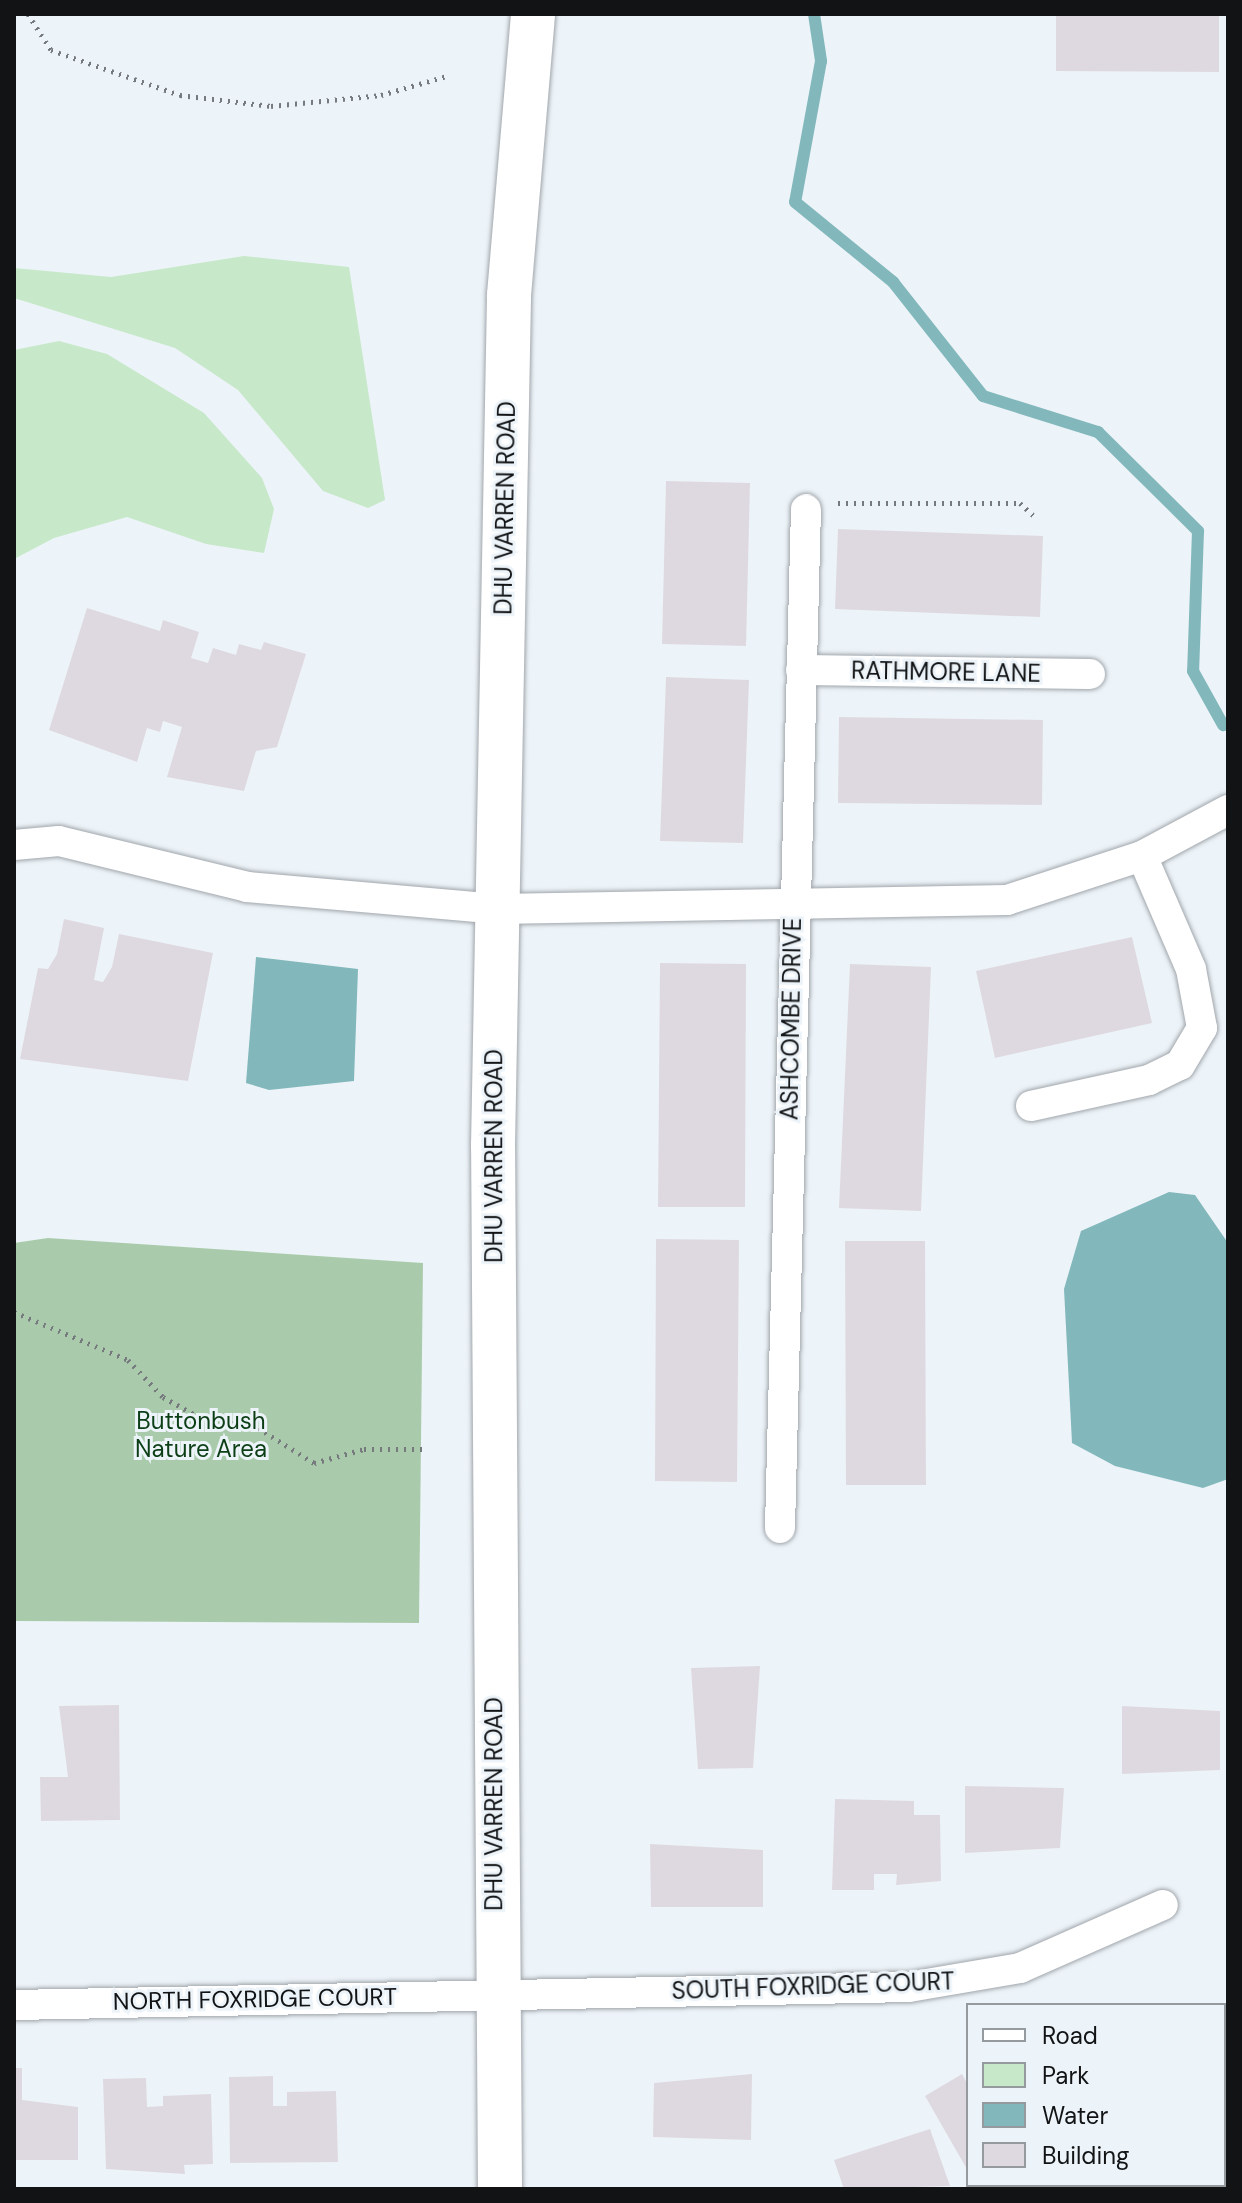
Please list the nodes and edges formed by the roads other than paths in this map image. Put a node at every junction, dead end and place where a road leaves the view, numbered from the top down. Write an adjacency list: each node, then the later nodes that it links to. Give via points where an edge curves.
1 (533, 14): 3 (main road, DHU VARREN ROAD)
2 (547, 14): 3 (main road, DHU VARREN ROAD)
3 (527, 123): 11 (main road, DHU VARREN ROAD, via 509,295)
4 (820, 508): 5 (street, ASHCOMBE DRIVE)
5 (801, 670): 6 (street, RATHMORE LANE); 10 (street, ASHCOMBE DRIVE)
6 (1090, 674)
7 (1228, 810): 9 (street)
8 (14, 845): 11 (street, via 59,841 247,887)
9 (1142, 856): 10 (street, via 1007,900); 12 (street, via 1195,984 1202,1028 1193,1049 1180,1065 1149,1080)
10 (794, 906): 11 (street); 13 (street, ASHCOMBE DRIVE)
11 (497, 909): 15 (main road, DHU VARREN ROAD)
12 (1031, 1106)
13 (780, 1528)
14 (1163, 1905): 15 (street, SOUTH FOXRIDGE COURT, via 1020,1968 948,1983)
15 (496, 1996): 16 (street, NORTH FOXRIDGE COURT); 17 (main road, DHU VARREN ROAD)
16 (14, 2005)
17 (500, 2189)

